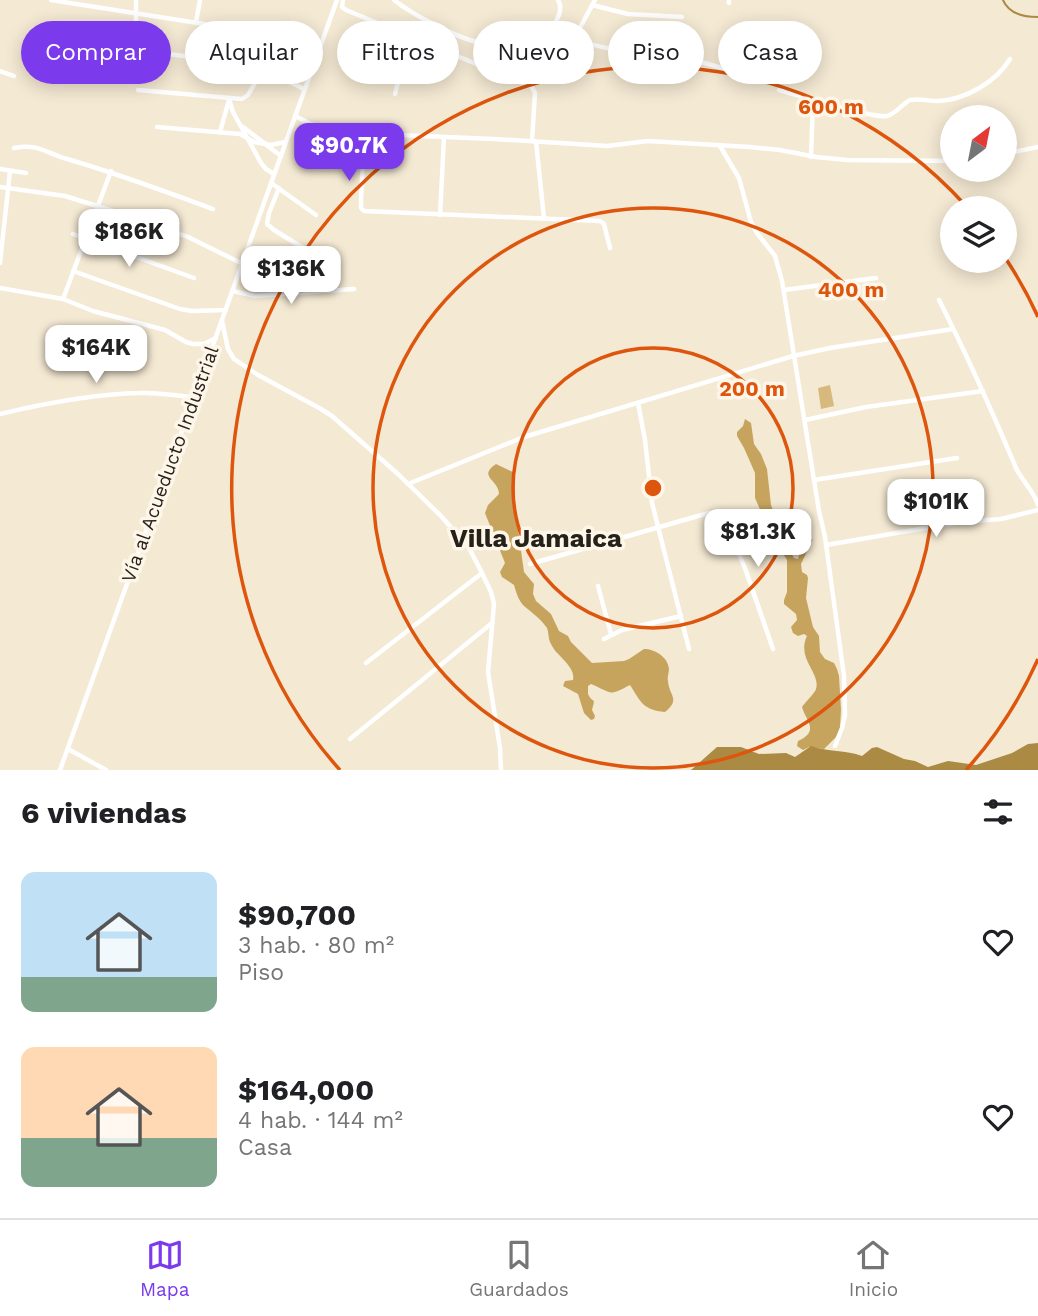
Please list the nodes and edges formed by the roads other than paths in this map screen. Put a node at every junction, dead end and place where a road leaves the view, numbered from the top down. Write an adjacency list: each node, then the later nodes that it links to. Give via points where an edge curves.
1 (51, 0): 10 (street)
2 (108, 0): 10 (street)
3 (136, 0): 11 (street)
4 (200, 0): 15 (street)
5 (337, 0): 27 (street, Vía al Acueducto Industrial)
6 (343, 0): 16 (street, via 346,10)
7 (394, 0): 18 (street)
8 (558, 0): 17 (street)
9 (593, 2): 12 (street, via 617,13); 21 (street, via 576,35 584,42)
10 (109, 9): 11 (street)
11 (135, 14): 13 (street); 14 (street)
12 (682, 17)
13 (135, 21)
14 (188, 21)
15 (196, 21)
16 (372, 21)
17 (556, 21)
18 (473, 39)
19 (459, 57): 40 (street, via 532,87)
20 (1010, 59): 32 (street, via 993,79 962,95 939,101 913,99 885,117)
21 (718, 67)
22 (0, 71): 23 (street)
23 (14, 76)
24 (254, 84): 31 (street, via 246,98)
25 (294, 84): 27 (street)
26 (398, 84): 30 (street)
27 (304, 89): 33 (street, Vía al Acueducto Industrial)
28 (138, 90): 31 (street)
29 (779, 90): 32 (street)
30 (395, 94)
31 (229, 99): 34 (street); 36 (street)
32 (813, 99): 48 (street)
33 (295, 116): 37 (street, via 317,127); 41 (street, Vía al Acueducto Industrial)
34 (242, 126): 38 (street); 42 (street)
35 (157, 127): 36 (street)
36 (220, 132): 38 (street)
37 (365, 134): 39 (street); 62 (street, via 362,210)
38 (245, 135): 42 (street); 54 (street, via 263,167)
39 (444, 137): 40 (street); 62 (street)
40 (534, 141): 43 (street); 63 (street)
41 (286, 142): 42 (street); 47 (street, Vía al Acueducto Industrial)
42 (264, 144): 47 (street)
43 (720, 145): 48 (street); 76 (street, via 739,178 754,228 778,262)
44 (1038, 147): 46 (street)
45 (14, 148): 52 (street, via 37,147)
46 (1017, 151)
47 (281, 156): 54 (street, Vía al Acueducto Industrial)
48 (811, 157): 49 (street)
49 (940, 161)
50 (0, 169): 51 (street)
51 (10, 170): 53 (street); 57 (street)
52 (111, 171): 59 (street); 60 (street)
53 (26, 173)
54 (274, 174): 55 (street, Vía al Acueducto Industrial)
55 (271, 183): 58 (street); 69 (street, Vía al Acueducto Industrial)
56 (0, 187): 57 (street)
57 (9, 188): 59 (street); 68 (street)
58 (279, 188): 61 (street); 67 (street, via 267,224)
59 (98, 206): 65 (street); 69 (street, via 177,233)
60 (213, 208)
61 (316, 215)
62 (440, 215): 63 (street)
63 (544, 218): 66 (street, via 600,221)
64 (73, 234): 65 (street)
65 (85, 239): 70 (street); 71 (street)
66 (610, 248)
67 (305, 249)
68 (0, 263)
69 (243, 264): 75 (street, Vía al Acueducto Industrial)
70 (73, 271): 77 (street); 79 (street, via 180,309)
71 (194, 278)
72 (876, 278): 76 (street)
73 (0, 288): 77 (street)
74 (354, 289): 75 (street, via 255,296)
75 (233, 290): 79 (street, Vía al Acueducto Industrial)
76 (784, 290): 83 (street)
77 (62, 299): 82 (street, via 165,330 186,342 198,345)
78 (939, 300): 81 (street)
79 (226, 310): 80 (street, Vía al Acueducto Industrial)
80 (222, 320): 82 (street, Vía al Acueducto Industrial); 91 (street, via 228,349 238,363 326,412)
81 (953, 329): 83 (street); 84 (street)
82 (216, 338): 85 (street, Vía al Acueducto Industrial)
83 (793, 356): 86 (street); 88 (street)
84 (983, 391): 88 (street); 92 (street)
85 (194, 397): 87 (street, via 140,393); 107 (street, Vía al Acueducto Industrial)
86 (638, 402): 91 (street, via 524,438); 93 (street)
87 (0, 414)
88 (805, 420): 90 (street)
89 (957, 458): 90 (street)
90 (814, 480): 94 (street)
91 (408, 484): 96 (street, via 463,540)
92 (1038, 507): 94 (street, via 1001,519)
93 (659, 527): 95 (street); 98 (street); 103 (street, via 710,513 723,515)
94 (826, 545): 106 (street, via 846,709)
95 (530, 564)
96 (482, 573): 99 (street, via 493,598); 104 (street)
97 (598, 586): 100 (street)
98 (681, 616): 100 (street); 102 (street)
99 (492, 623): 105 (street); 110 (street, via 488,671)
100 (611, 634): 101 (street)
101 (604, 639)
102 (689, 649)
103 (773, 649)
104 (366, 663)
105 (350, 739)
106 (835, 746)
107 (68, 749): 108 (street, Vía al Acueducto Industrial); 109 (street)
108 (60, 770)
109 (106, 770)
110 (501, 770)

